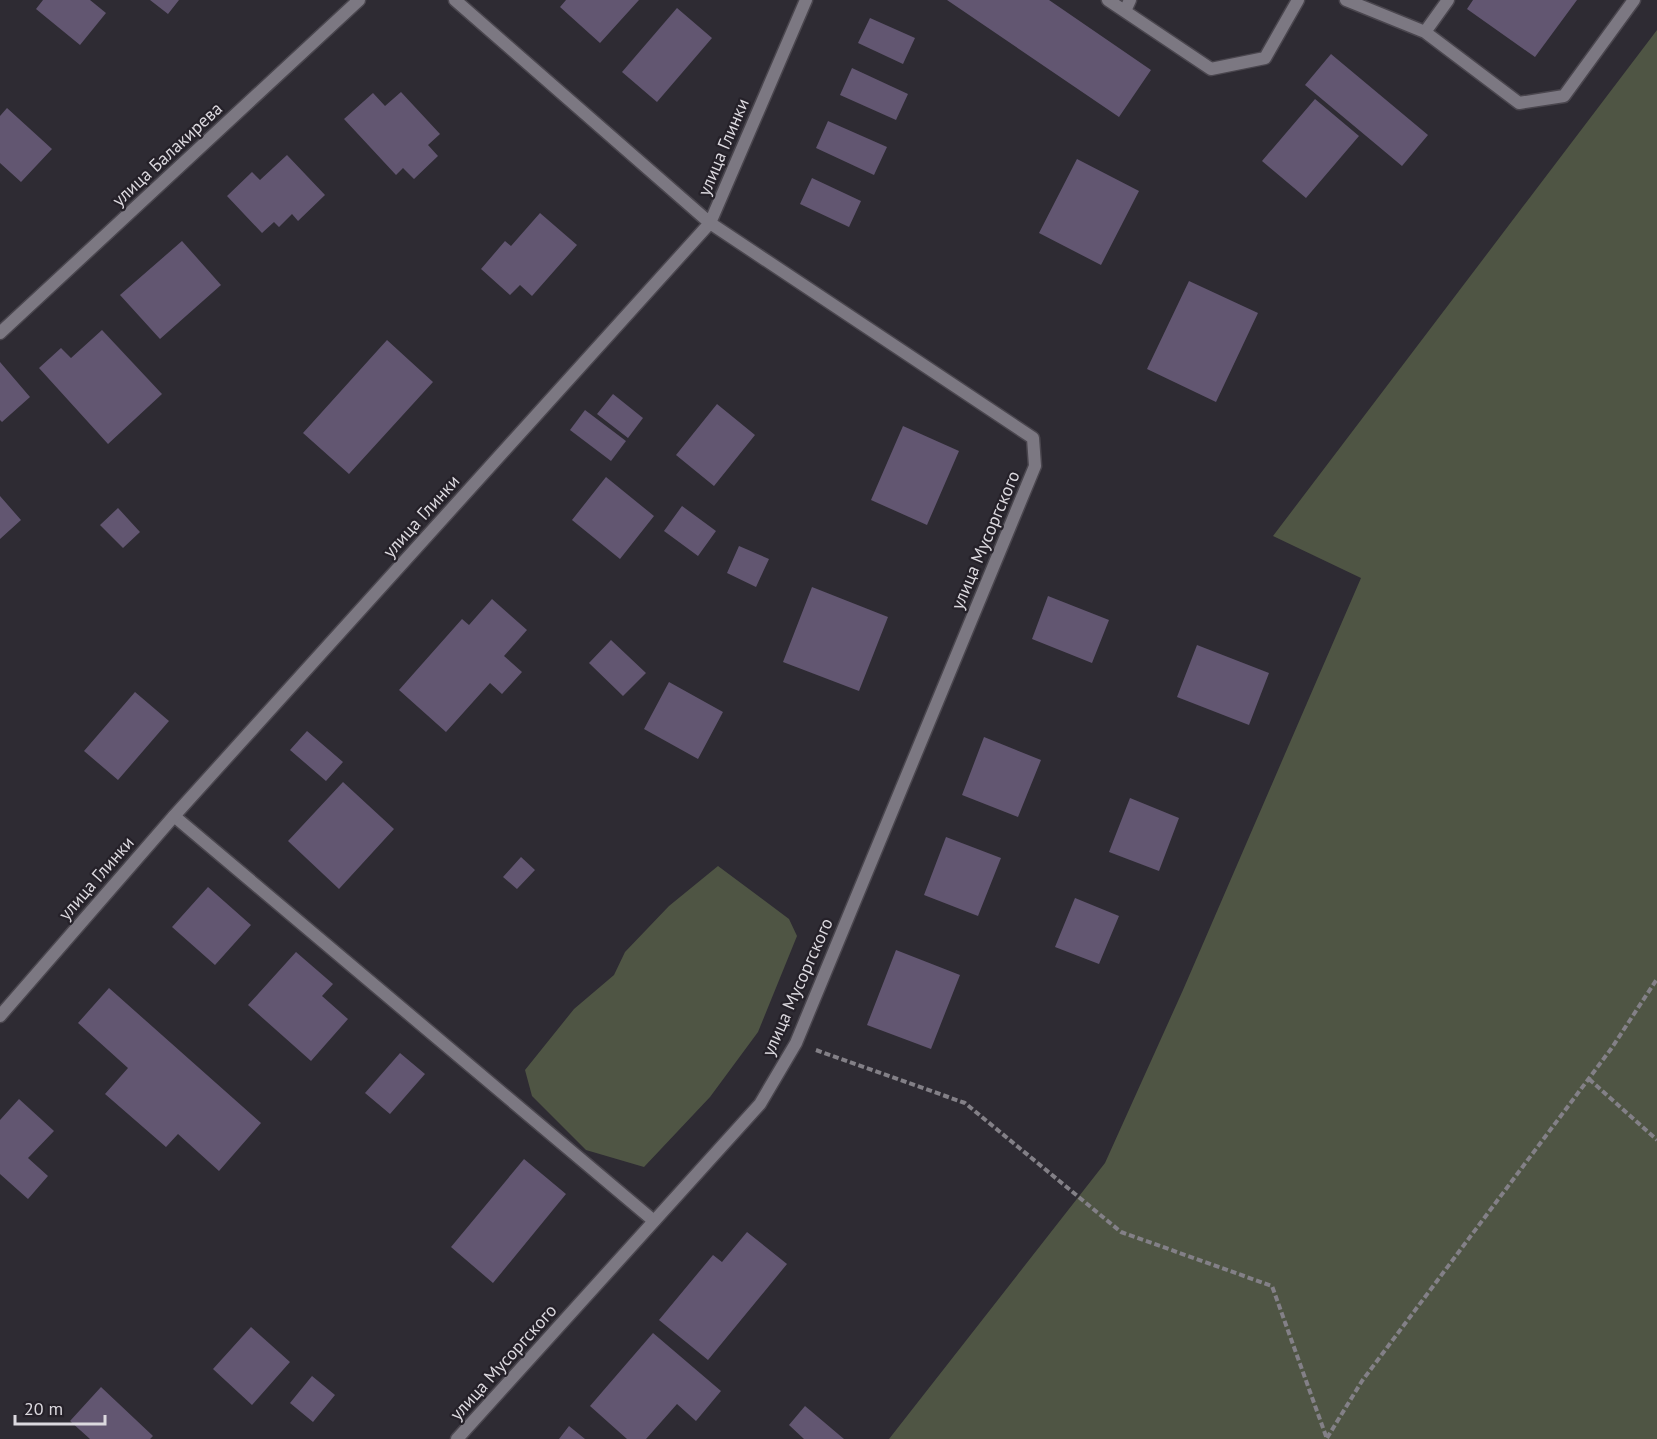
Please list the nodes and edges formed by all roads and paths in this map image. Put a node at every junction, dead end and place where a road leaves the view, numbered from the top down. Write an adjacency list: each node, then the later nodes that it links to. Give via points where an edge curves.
1 (359, 0): 12 (street, улица Балакирева)
2 (455, 0): 11 (street)
3 (806, 0): 11 (street, улица Глинки)
4 (1108, 0): 9 (street)
5 (1298, 0): 9 (street, via 1265,58 1211,69)
6 (1346, 0): 10 (street)
7 (1448, 0): 10 (street)
8 (1634, 0): 10 (street, via 1564,96 1520,103)
9 (1127, 6)
10 (1425, 32)
11 (710, 223): 13 (street, улица Глинки); 16 (street, улица Мусоргского, via 1033,438 1035,466)
12 (0, 333)
13 (174, 816): 15 (street, улица Глинки); 19 (street)
14 (1657, 979): 17 (path)
15 (0, 1016)
16 (796, 1043): 19 (street, улица Мусоргского, via 760,1104); 21 (path, via 965,1103 1121,1233 1272,1286)
17 (1589, 1079): 18 (path); 21 (path, via 1362,1381)
18 (1657, 1140)
19 (654, 1221): 20 (street, улица Мусоргского)
20 (457, 1439)
21 (1327, 1439)

